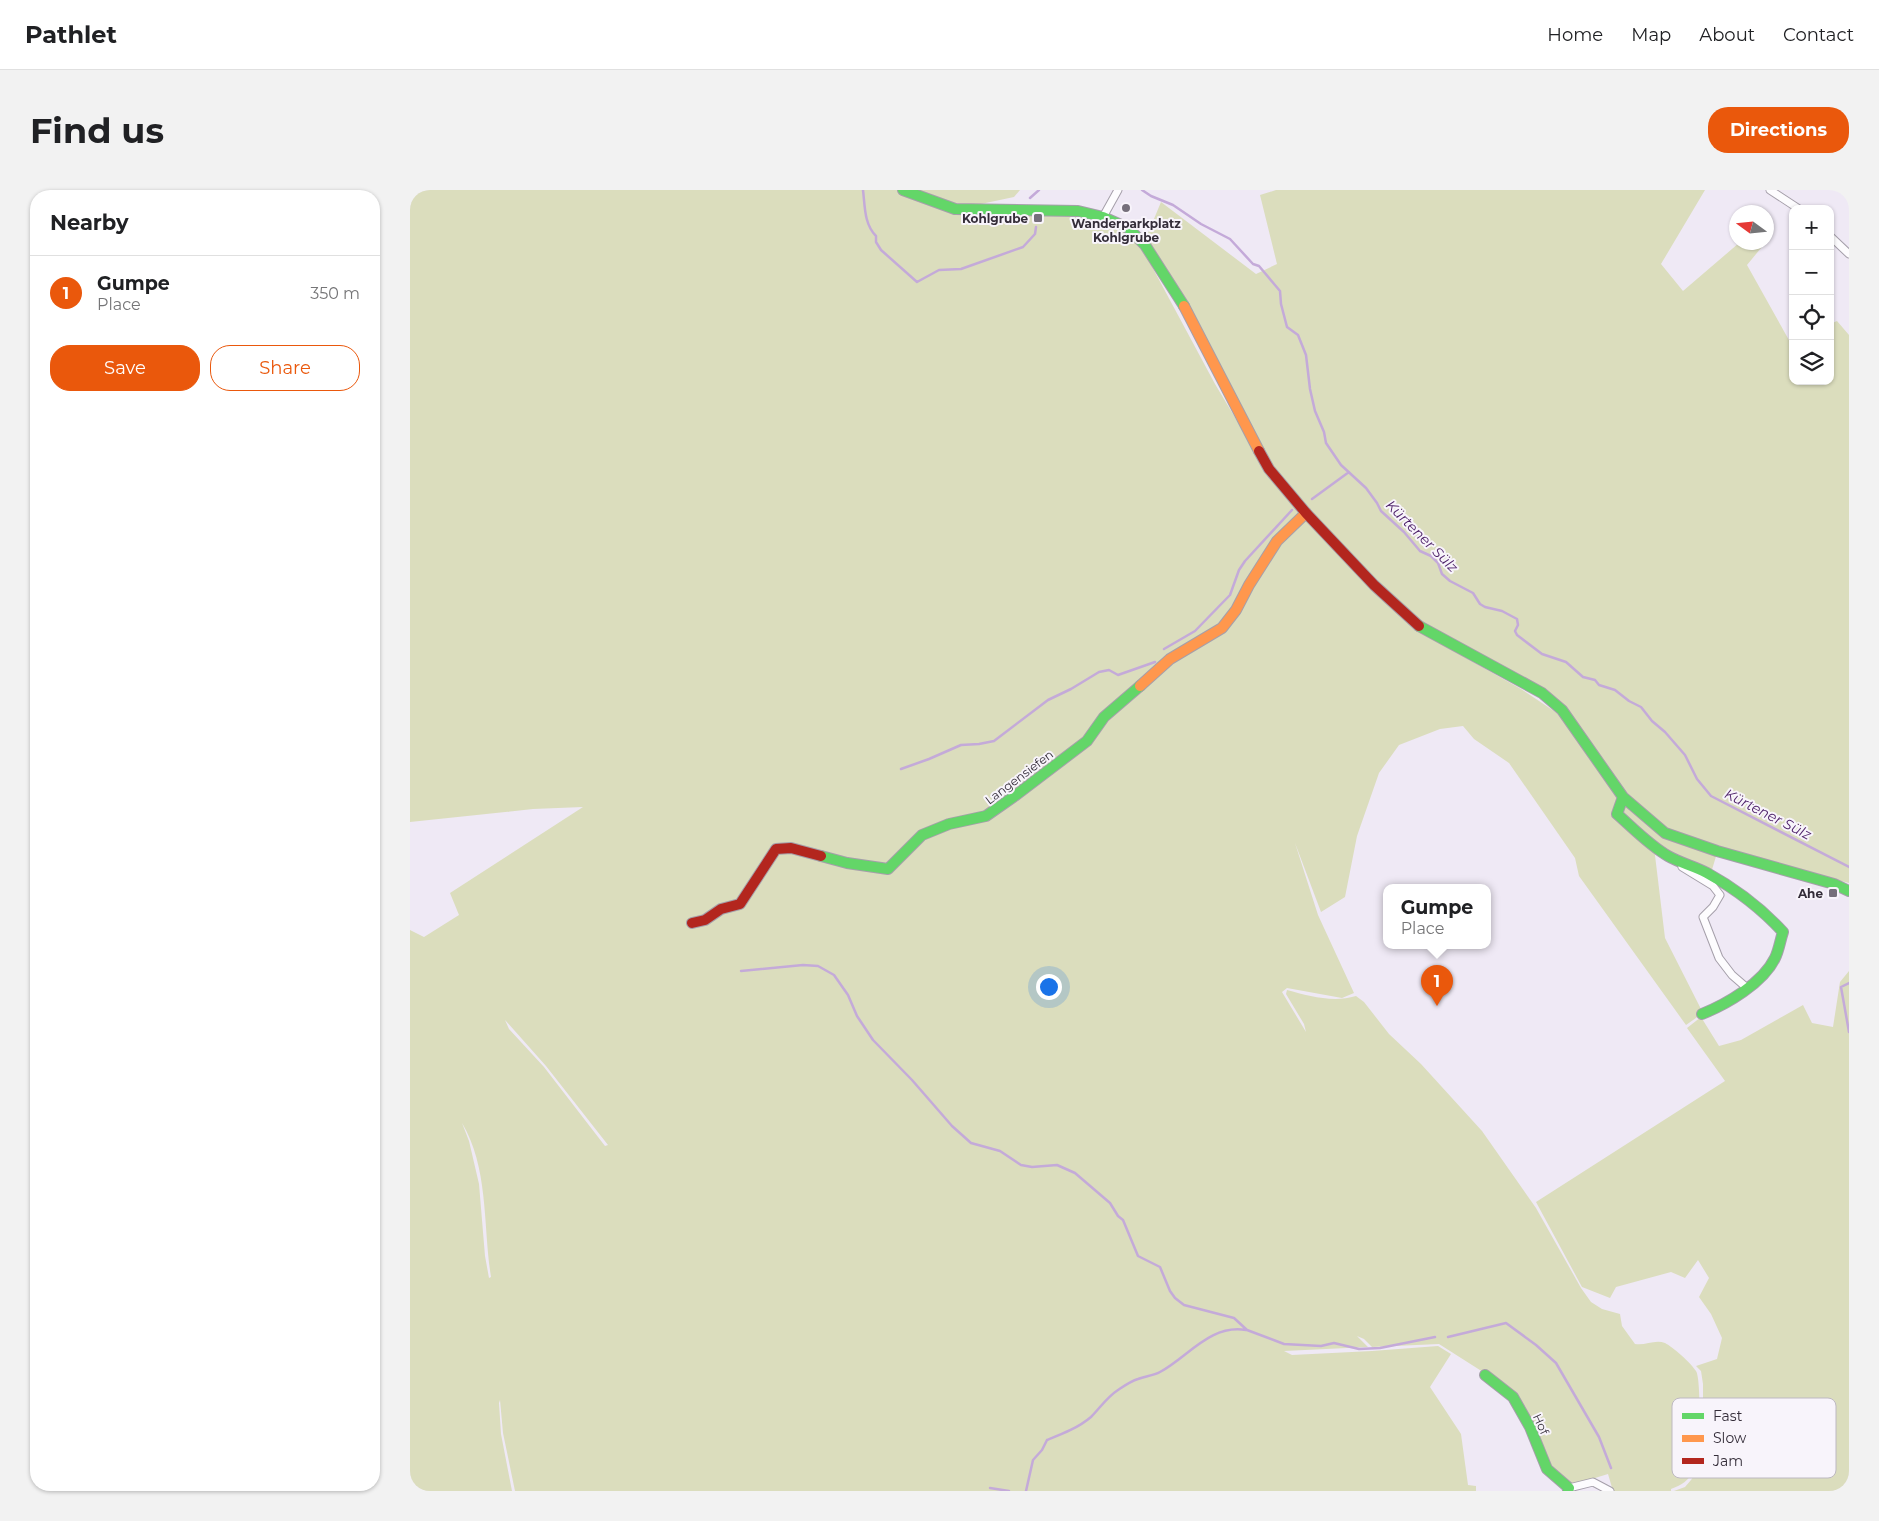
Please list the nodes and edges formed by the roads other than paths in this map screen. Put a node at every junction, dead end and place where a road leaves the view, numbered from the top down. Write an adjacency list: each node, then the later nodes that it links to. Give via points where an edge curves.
1 (903, 190): 5 (street, via 955,209 1068,211)
2 (1118, 190): 5 (street)
3 (1770, 190): 4 (street)
4 (1793, 205)
5 (1103, 217): 8 (street, via 1128,228 1145,245 1185,308 1269,469)
6 (1834, 240): 7 (street)
7 (1849, 254)
8 (1306, 513): 9 (street, via 1374,586 1416,624 1542,693 1562,710); 12 (street, Langensiefen, via 1277,541 1222,628 1170,659 1104,717 1086,741 986,816 948,824 922,835 888,868 847,863 791,848 776,849 740,904)
9 (1623, 798): 10 (street, via 1617,814); 11 (street, via 1665,833)
10 (1674, 860): 13 (street, via 1720,895 1702,917 1720,958); 13 (street, via 1710,874 1752,903 1783,932 1775,961)
11 (1849, 891)
12 (692, 923)
13 (1747, 988): 14 (street, via 1719,1008)
14 (1702, 1014)
15 (1485, 1375): 16 (street, Hof, via 1513,1397 1530,1427 1547,1469)
16 (1569, 1490): 17 (street, Hof, via 1592,1482)
17 (1610, 1491)

